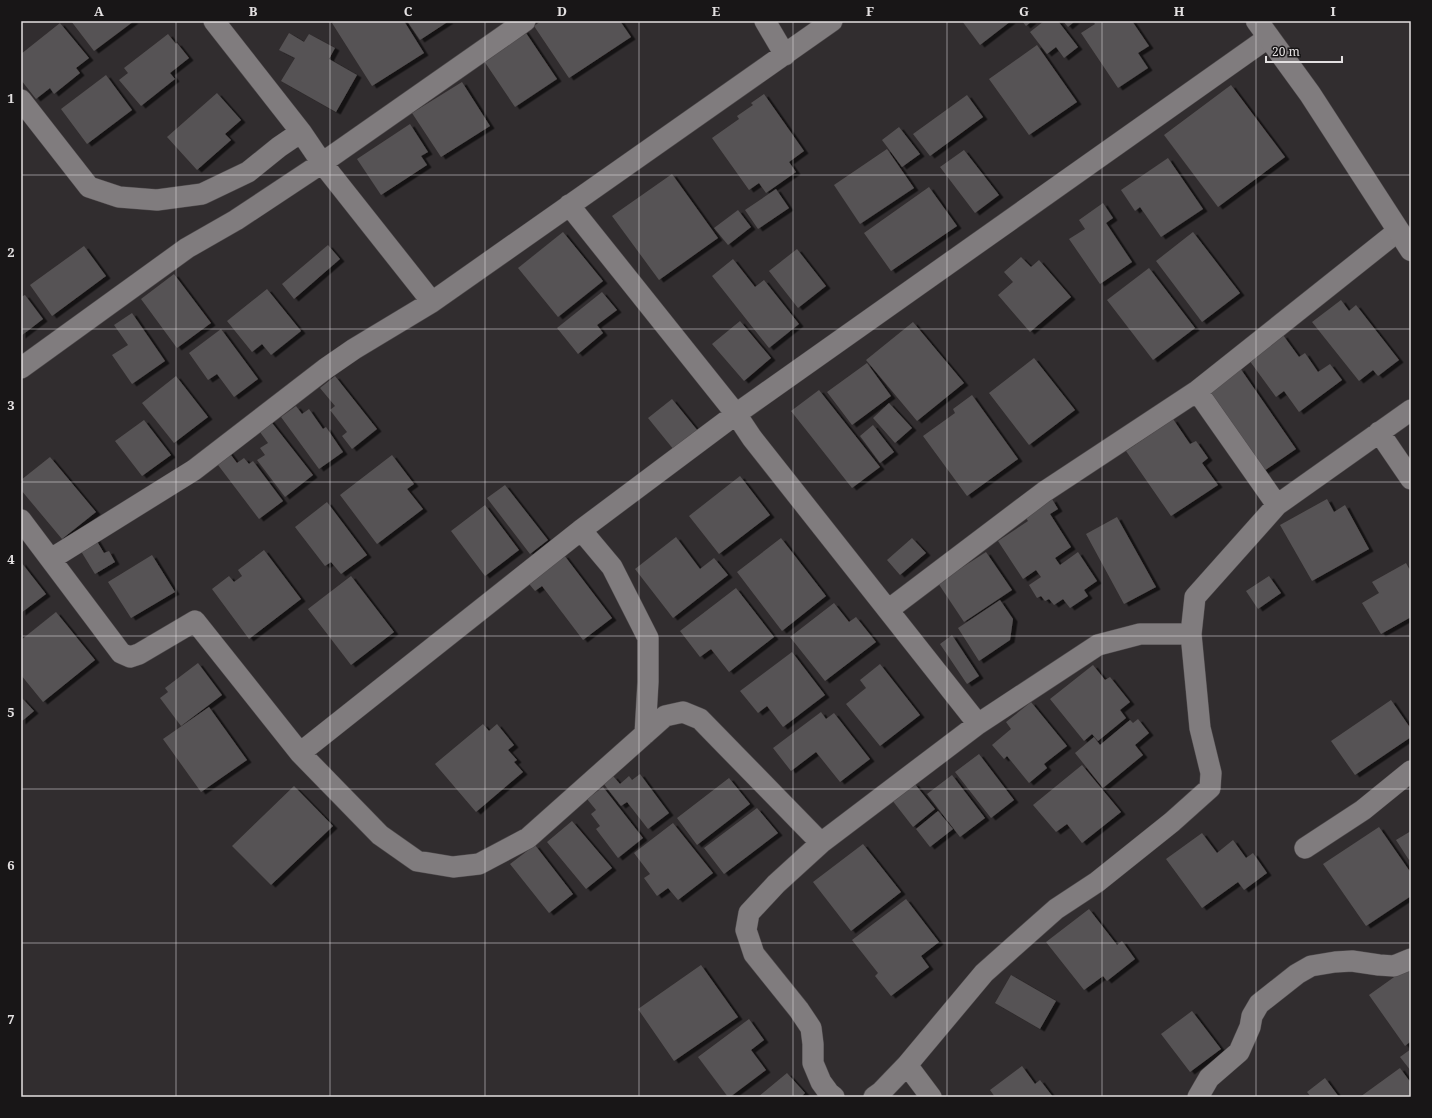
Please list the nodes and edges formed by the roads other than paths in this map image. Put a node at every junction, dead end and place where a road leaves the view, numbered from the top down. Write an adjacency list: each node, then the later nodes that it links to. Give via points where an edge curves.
1 (214, 21): 8 (street)
2 (525, 21): 9 (street)
3 (765, 21): 6 (street)
4 (832, 21): 6 (street)
5 (1263, 29): 11 (street, via 1310,94); 17 (street)
6 (785, 55): 10 (street)
7 (21, 100): 8 (street, via 89,187 119,197 157,200 202,194 248,172)
8 (301, 132): 9 (street)
9 (322, 163): 13 (street); 14 (street, via 236,220 187,248)
10 (569, 205): 13 (street); 17 (street)
11 (1398, 231): 12 (street); 15 (street)
12 (1411, 250)
13 (432, 302): 23 (street, via 325,369 194,470)
14 (21, 368)
15 (1197, 391): 20 (street); 24 (street, via 1044,492)
16 (1411, 410): 18 (street)
17 (736, 414): 22 (street); 24 (street, via 752,438)
18 (1379, 432): 19 (street); 20 (street)
19 (1411, 479)
20 (1277, 505): 25 (street, via 1195,597)
21 (21, 520): 23 (street)
22 (581, 530): 27 (street, via 612,567 648,638); 28 (street)
23 (52, 559): 28 (street, via 121,653 130,657 195,621)
24 (888, 610): 26 (street)
25 (1191, 634): 26 (street, via 1140,634 1098,644); 33 (street, via 1200,728 1211,773 1210,788 1116,868 1056,909 984,973)
26 (978, 724): 30 (street)
27 (644, 734): 28 (street, via 528,838 479,864 453,867 417,861 380,835); 30 (street, via 665,716 683,712 700,719)
28 (300, 754)
29 (1411, 771): 31 (street, via 1363,810)
30 (821, 843): 34 (street, via 776,884 749,914 746,930 754,954 811,1028 813,1062 821,1082)
31 (1305, 848)
32 (1411, 959): 37 (street, via 1394,966 1352,961 1334,962 1311,966 1298,974 1259,1004 1239,1052 1209,1078)
33 (907, 1065): 35 (street); 36 (street)
34 (834, 1097)
35 (874, 1097)
36 (931, 1097)
37 (1198, 1097)

